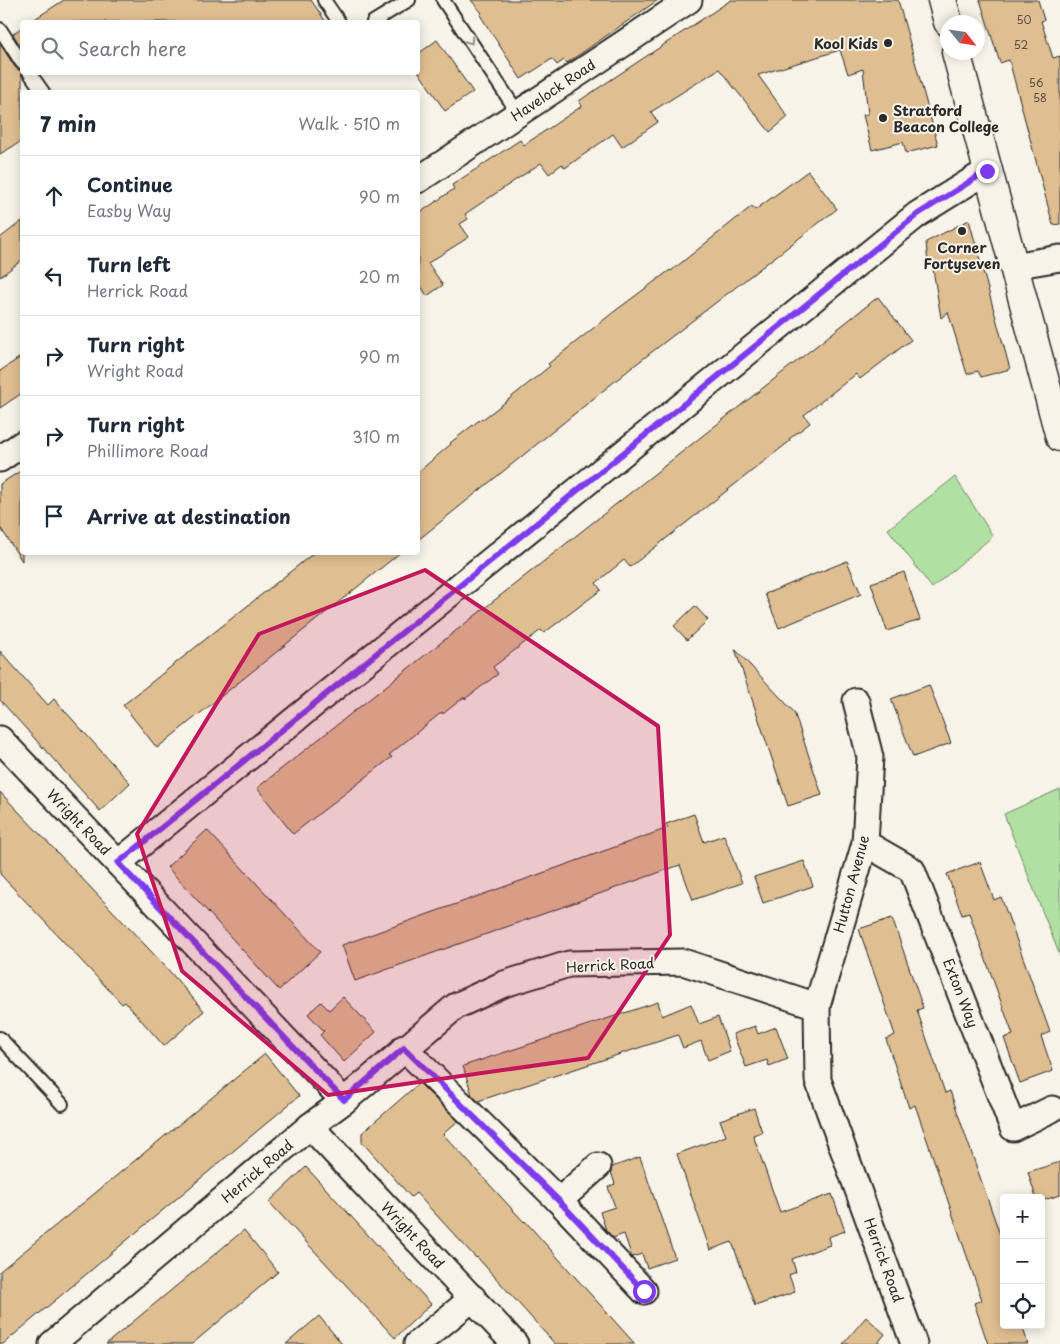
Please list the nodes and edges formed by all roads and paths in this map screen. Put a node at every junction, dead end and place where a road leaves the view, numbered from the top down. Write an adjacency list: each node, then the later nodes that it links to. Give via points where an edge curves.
1 (324, 0): 7 (lane)
2 (409, 0): 8 (lane)
3 (443, 0): 14 (lane, one-way to 14)
4 (688, 0): 14 (street, Havelock Road)
5 (942, 0): 6 (main road)
6 (946, 15)
7 (338, 20)
8 (376, 20)
9 (0, 29): 10 (lane)
10 (20, 60)
11 (958, 60): 15 (main road)
12 (31, 75): 13 (lane)
13 (42, 90)
14 (518, 113): 16 (street, Havelock Road)
15 (987, 171): 18 (main road); 25 (street, via 918,214)
16 (420, 179)
17 (1060, 258): 18 (street)
18 (1013, 266): 19 (main road)
19 (1060, 437)
20 (20, 445): 21 (street)
21 (0, 459)
22 (856, 701): 24 (street, Hutton Avenue, via 870,757)
23 (0, 739): 25 (street, Wright Road)
24 (865, 843): 26 (street, Hutton Avenue); 31 (street, Exton Way, via 912,870 1013,1128)
25 (118, 863): 29 (street, Wright Road)
26 (817, 1006): 28 (street, Herrick Road, via 683,962 569,964 504,984 456,1006); 40 (street, Herrick Road, via 818,1080)
27 (0, 1038): 30 (lane)
28 (404, 1048): 29 (street, Herrick Road); 34 (street)
29 (344, 1100): 32 (street, Herrick Road)
30 (62, 1104)
31 (1052, 1109)
32 (310, 1126): 36 (street, Wright Road); 37 (street, Herrick Road)
33 (598, 1166): 34 (street)
34 (559, 1201): 35 (street)
35 (644, 1291)
36 (473, 1298): 38 (street); 39 (street, Wright Road)
37 (52, 1344)
38 (417, 1344)
39 (515, 1344)
40 (914, 1344)

